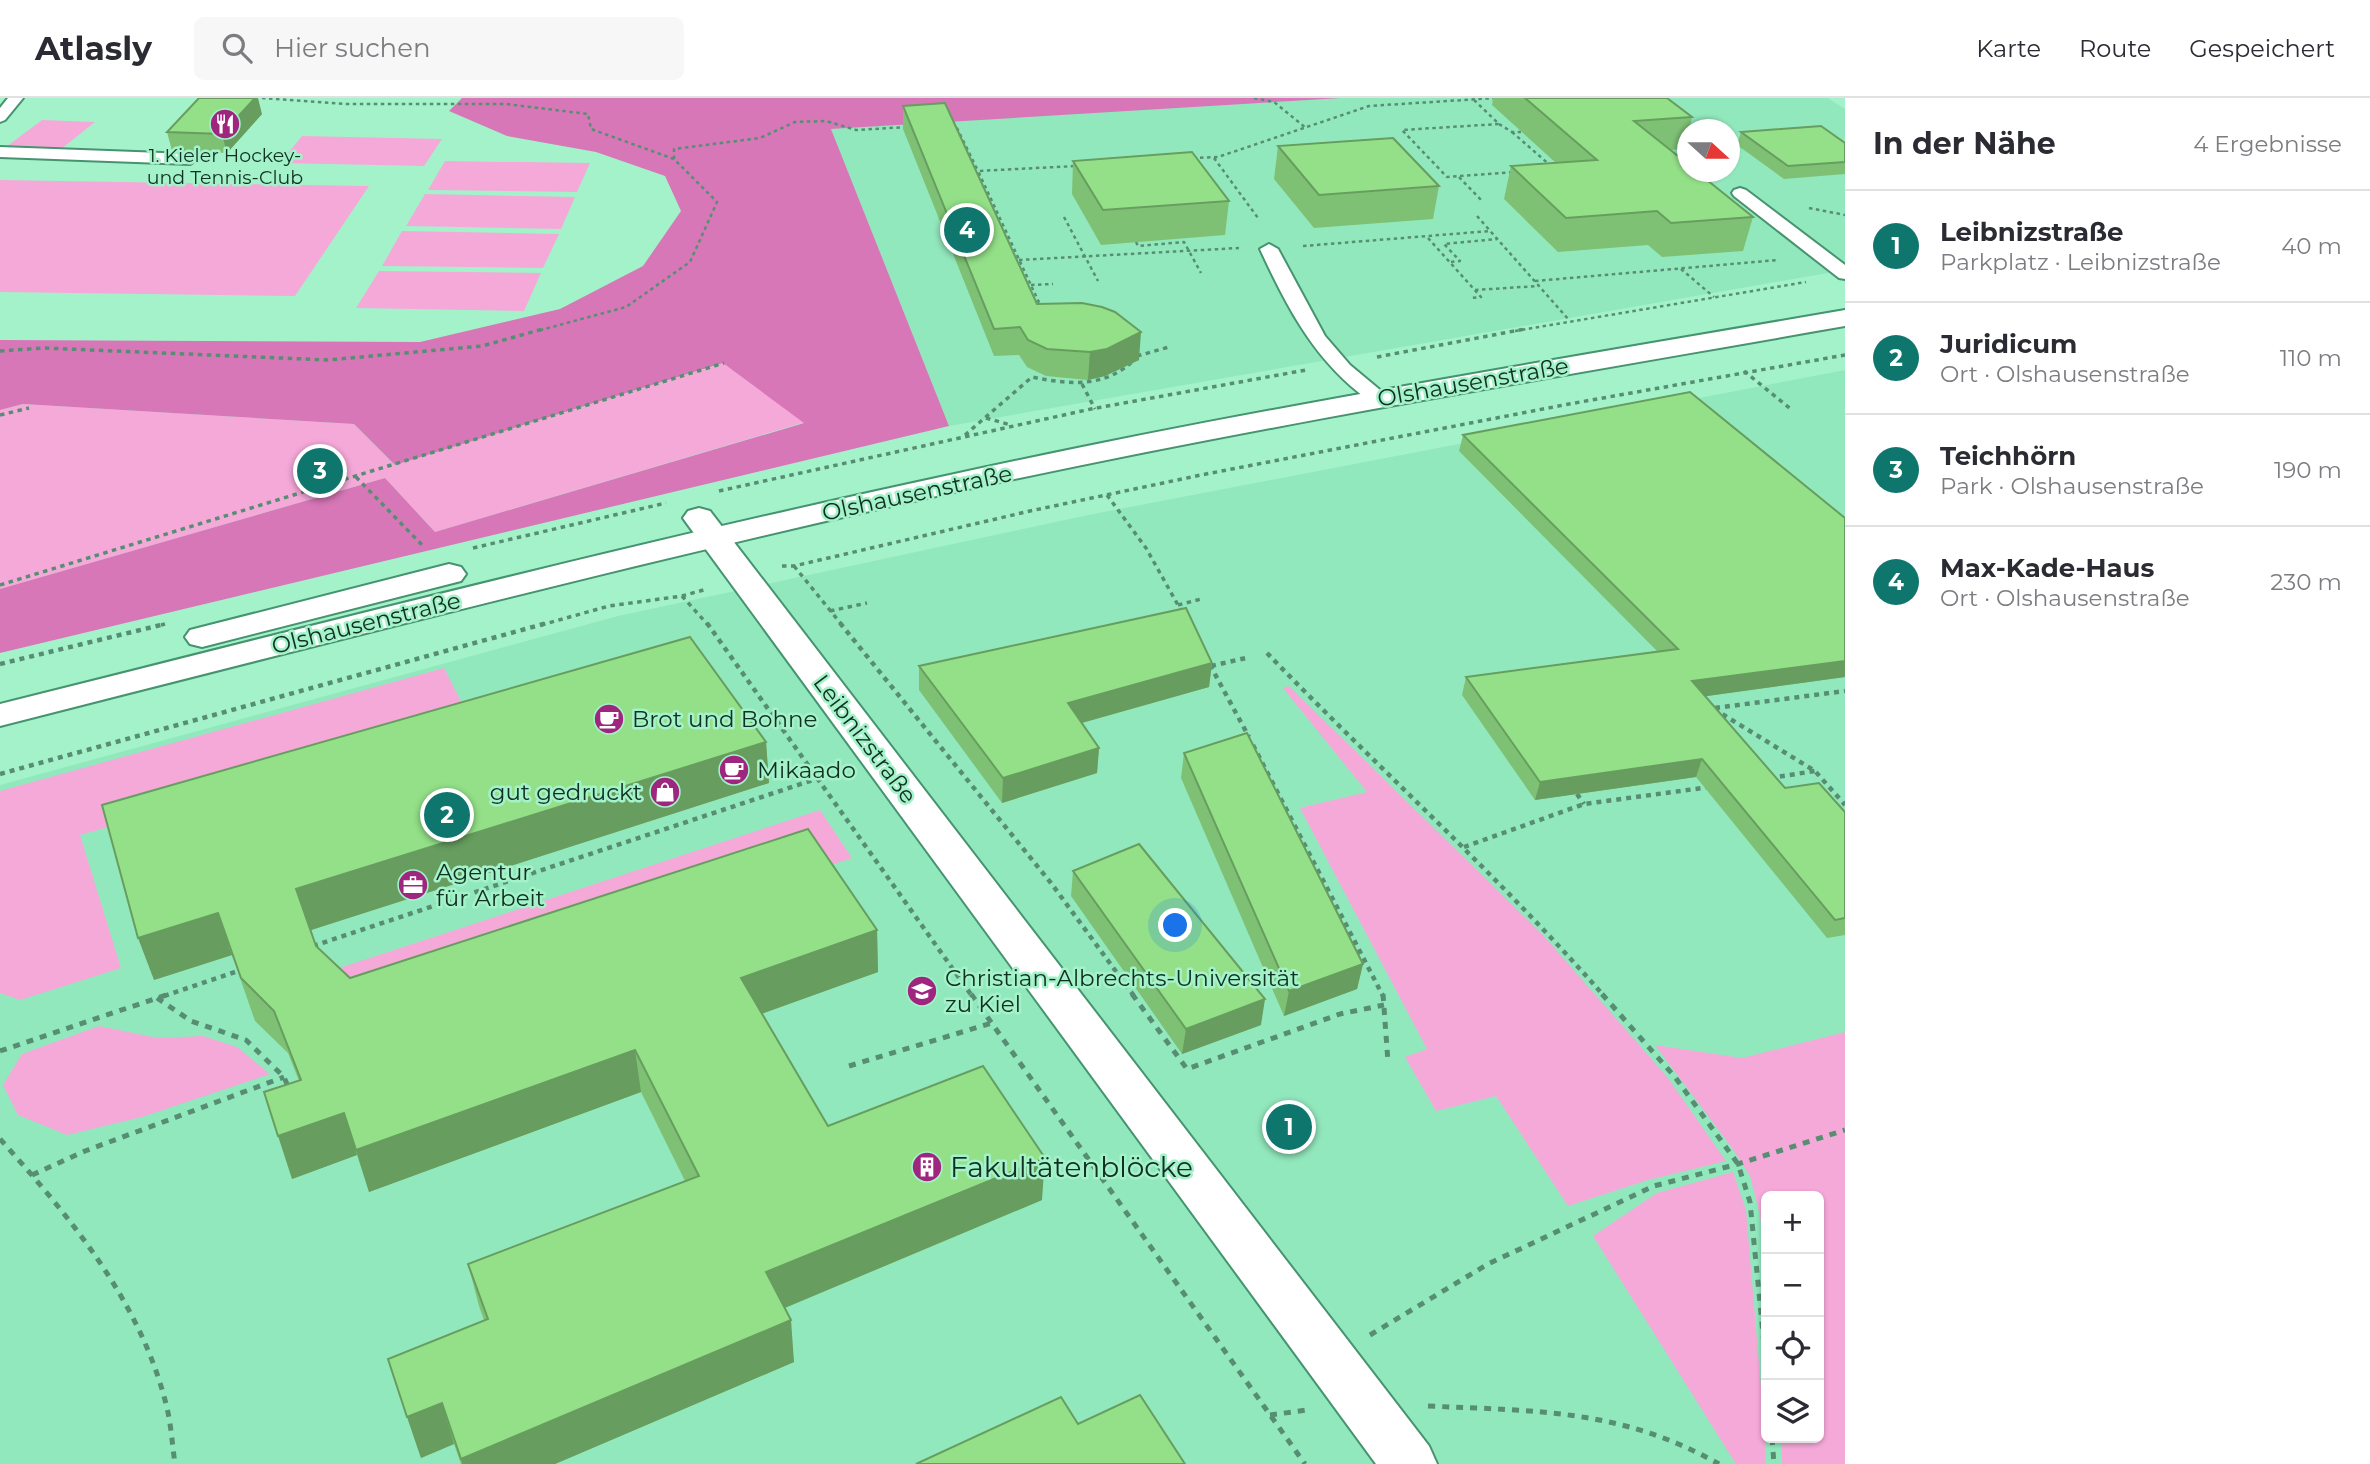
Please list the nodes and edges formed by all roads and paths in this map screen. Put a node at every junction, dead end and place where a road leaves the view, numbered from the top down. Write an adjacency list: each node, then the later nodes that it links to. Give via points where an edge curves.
1 (16, 98): 6 (lane)
2 (262, 98): 16 (path, via 356,104 506,103 573,109 588,114 591,129)
3 (1254, 98): 10 (path, via 1274,102)
4 (1495, 98): 5 (path)
5 (1473, 99): 8 (path); 10 (path, via 1369,106)
6 (0, 117)
7 (951, 124): 21 (path)
8 (1499, 124): 12 (path); 22 (path, via 1402,130 1447,177)
9 (910, 127): 16 (path, via 856,130 826,121 795,122 760,138 674,149)
10 (1306, 128): 14 (path)
11 (1521, 131): 12 (path)
12 (1512, 132): 19 (path, via 1553,169)
13 (0, 152): 15 (lane)
14 (1214, 157): 17 (path); 27 (path)
15 (190, 159)
16 (674, 159): 55 (path, via 717,202 690,262 626,307 482,346 328,360 44,348)
17 (1186, 159)
18 (1089, 165): 21 (path)
19 (1539, 170)
20 (1526, 171): 22 (path)
21 (978, 172): 36 (path)
22 (1458, 176): 24 (path)
23 (1740, 193): 35 (lane)
24 (1482, 201)
25 (1477, 216): 28 (path)
26 (1064, 217): 34 (path)
27 (1258, 218)
28 (1490, 231): 29 (path); 30 (path)
29 (1427, 237): 32 (path); 37 (path)
30 (1497, 239): 37 (path, via 1444,244 1460,261); 42 (path)
31 (1136, 242): 33 (path, via 1138,246 1184,242)
32 (1269, 249): 33 (path); 62 (lane, via 1293,299 1324,346)
33 (1188, 251): 34 (path); 39 (path)
34 (1083, 257): 36 (path); 41 (path)
35 (1822, 257): 38 (path); 40 (lane)
36 (1019, 261): 44 (path)
37 (1450, 262): 46 (path)
38 (1680, 269): 42 (path); 48 (path)
39 (1201, 273)
40 (1845, 274)
41 (1098, 281)
42 (1535, 281): 45 (path)
43 (1053, 284): 44 (path)
44 (1031, 285): 50 (path)
45 (1539, 286): 46 (path); 52 (path)
46 (1475, 290): 47 (path, via 1481,297)
47 (1471, 298)
48 (1714, 298)
49 (1845, 298): 62 (street, Olshausenstraße, via 1664,326)
50 (1042, 310)
51 (1845, 318): 62 (street, Olshausenstraße)
52 (1570, 321)
53 (1169, 347): 57 (path)
54 (1135, 350): 57 (path)
55 (0, 351)
56 (1845, 355): 60 (path)
57 (1137, 356): 61 (path, via 1126,371)
58 (724, 363): 70 (path)
59 (1734, 363): 60 (path)
60 (1745, 372): 65 (path); 71 (path)
61 (1082, 384): 64 (path); 67 (path, via 1032,377)
62 (1368, 390): 72 (street, Olshausenstraße, via 988,452)
63 (29, 408): 66 (path)
64 (1095, 408)
65 (1792, 410)
66 (0, 415)
67 (985, 418): 68 (path); 69 (path)
68 (1013, 426)
69 (964, 436)
70 (356, 477): 74 (path, via 435,558); 76 (path)
71 (1106, 495): 73 (path); 80 (path, via 1146,548)
72 (706, 528): 74 (street, Olshausenstraße); 75 (street, Leibnizstraße); 91 (street, Olshausenstraße, via 580,568)
73 (794, 566): 75 (path); 81 (path)
74 (445, 575): 87 (street, Olshausenstraße)
75 (744, 578): 77 (path); 116 (street, Leibnizstraße)
76 (0, 585)
77 (682, 596): 93 (path, via 609,606); 94 (path, via 704,619)
78 (1201, 599): 80 (path)
79 (867, 603): 81 (path)
80 (1178, 605): 82 (path)
81 (830, 612): 104 (path, via 1051,883 1187,1069 1340,1014)
82 (1185, 617)
83 (1204, 653): 86 (path)
84 (1267, 653): 100 (path)
85 (1246, 658): 86 (path)
86 (1211, 666): 104 (path, via 1383,991)
87 (0, 689)
88 (1845, 691): 90 (path)
89 (1706, 699): 90 (path)
90 (1714, 709): 92 (path)
91 (0, 715)
92 (1815, 771): 95 (path); 99 (path)
93 (0, 774)
94 (816, 779): 101 (path); 105 (path)
95 (1767, 779)
96 (1716, 786): 98 (path)
97 (1577, 794): 98 (path)
98 (1584, 804): 100 (path)
99 (1845, 805)
100 (1464, 847): 113 (path, via 1635,1029)
101 (310, 947)
102 (246, 968): 103 (path)
103 (157, 998): 106 (path); 109 (path, via 191,1021 246,1040)
104 (1384, 1005): 107 (path)
105 (992, 1023): 108 (path); 118 (path)
106 (0, 1051)
107 (1388, 1062)
108 (849, 1066)
109 (284, 1077): 110 (path); 114 (path)
110 (294, 1101)
111 (1845, 1130): 113 (path)
112 (0, 1139): 114 (path)
113 (1738, 1164): 115 (path, via 1750,1202); 116 (path, via 1654,1186 1488,1264)
114 (32, 1175): 120 (path, via 109,1274 142,1336 165,1401)
115 (1761, 1317)
116 (1330, 1359): 117 (street, Leibnizstraße)
117 (1363, 1403): 118 (path); 122 (street, Leibnizstraße); 123 (path, via 1588,1415 1659,1434)
118 (1270, 1415): 121 (path)
119 (1772, 1443): 124 (path)
120 (175, 1464)
121 (1305, 1464)
122 (1409, 1464)
123 (1719, 1464)
124 (1774, 1464)

